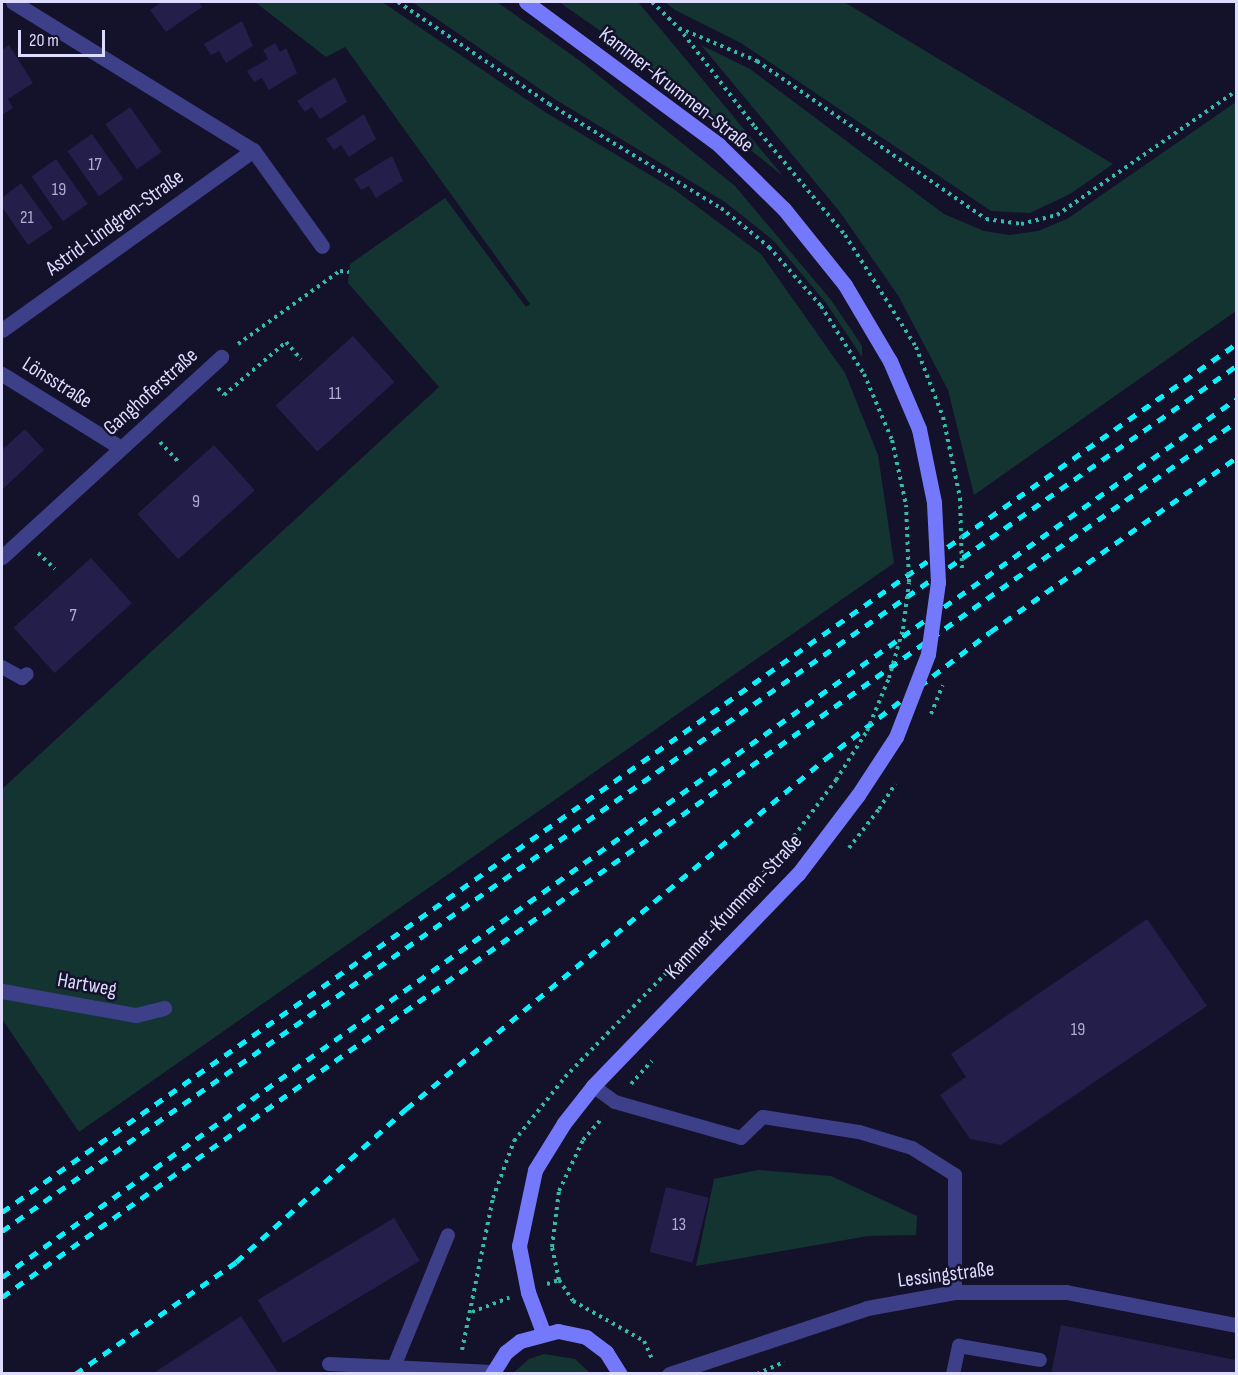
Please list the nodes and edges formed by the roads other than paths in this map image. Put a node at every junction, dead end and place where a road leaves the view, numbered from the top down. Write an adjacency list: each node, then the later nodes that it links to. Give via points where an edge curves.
1 (13, 2): 3 (street)
2 (526, 2): 14 (main road, Kammer-Krummen-Straße, bridge, via 719,145 784,209 832,268 890,361 919,429 934,502 938,582 928,654 896,737 798,874)
3 (253, 150): 4 (street); 5 (street, Astrid-Lindgren-Straße)
4 (322, 246)
5 (2, 330)
6 (221, 357): 8 (street, Ganghoferstraße)
7 (2, 374): 8 (street, Lönsstraße)
8 (121, 448): 9 (street, Ganghoferstraße)
9 (2, 557)
10 (2, 667): 11 (lane, via 22,678)
11 (27, 674)
12 (2, 991): 13 (street, Hartweg, via 136,1015)
13 (164, 1008)
14 (593, 1086): 16 (lane, via 615,1102 741,1138 763,1117 859,1132 912,1148 955,1175); 18 (main road, Kammer-Krummen-Straße, via 535,1170 524,1212 519,1246 528,1292)
15 (448, 1235): 21 (lane)
16 (955, 1292): 17 (street, Lessingstraße, via 1066,1292); 24 (street, Lessingstraße, via 867,1308)
17 (1236, 1324)
18 (543, 1332): 22 (main road, via 520,1341 506,1352); 23 (main road, via 586,1338 606,1352)
19 (1040, 1360): 25 (lane, via 959,1346)
20 (329, 1364): 21 (lane)
21 (392, 1370): 22 (lane)
22 (492, 1373)
23 (620, 1374)
24 (669, 1374)
25 (954, 1374)

